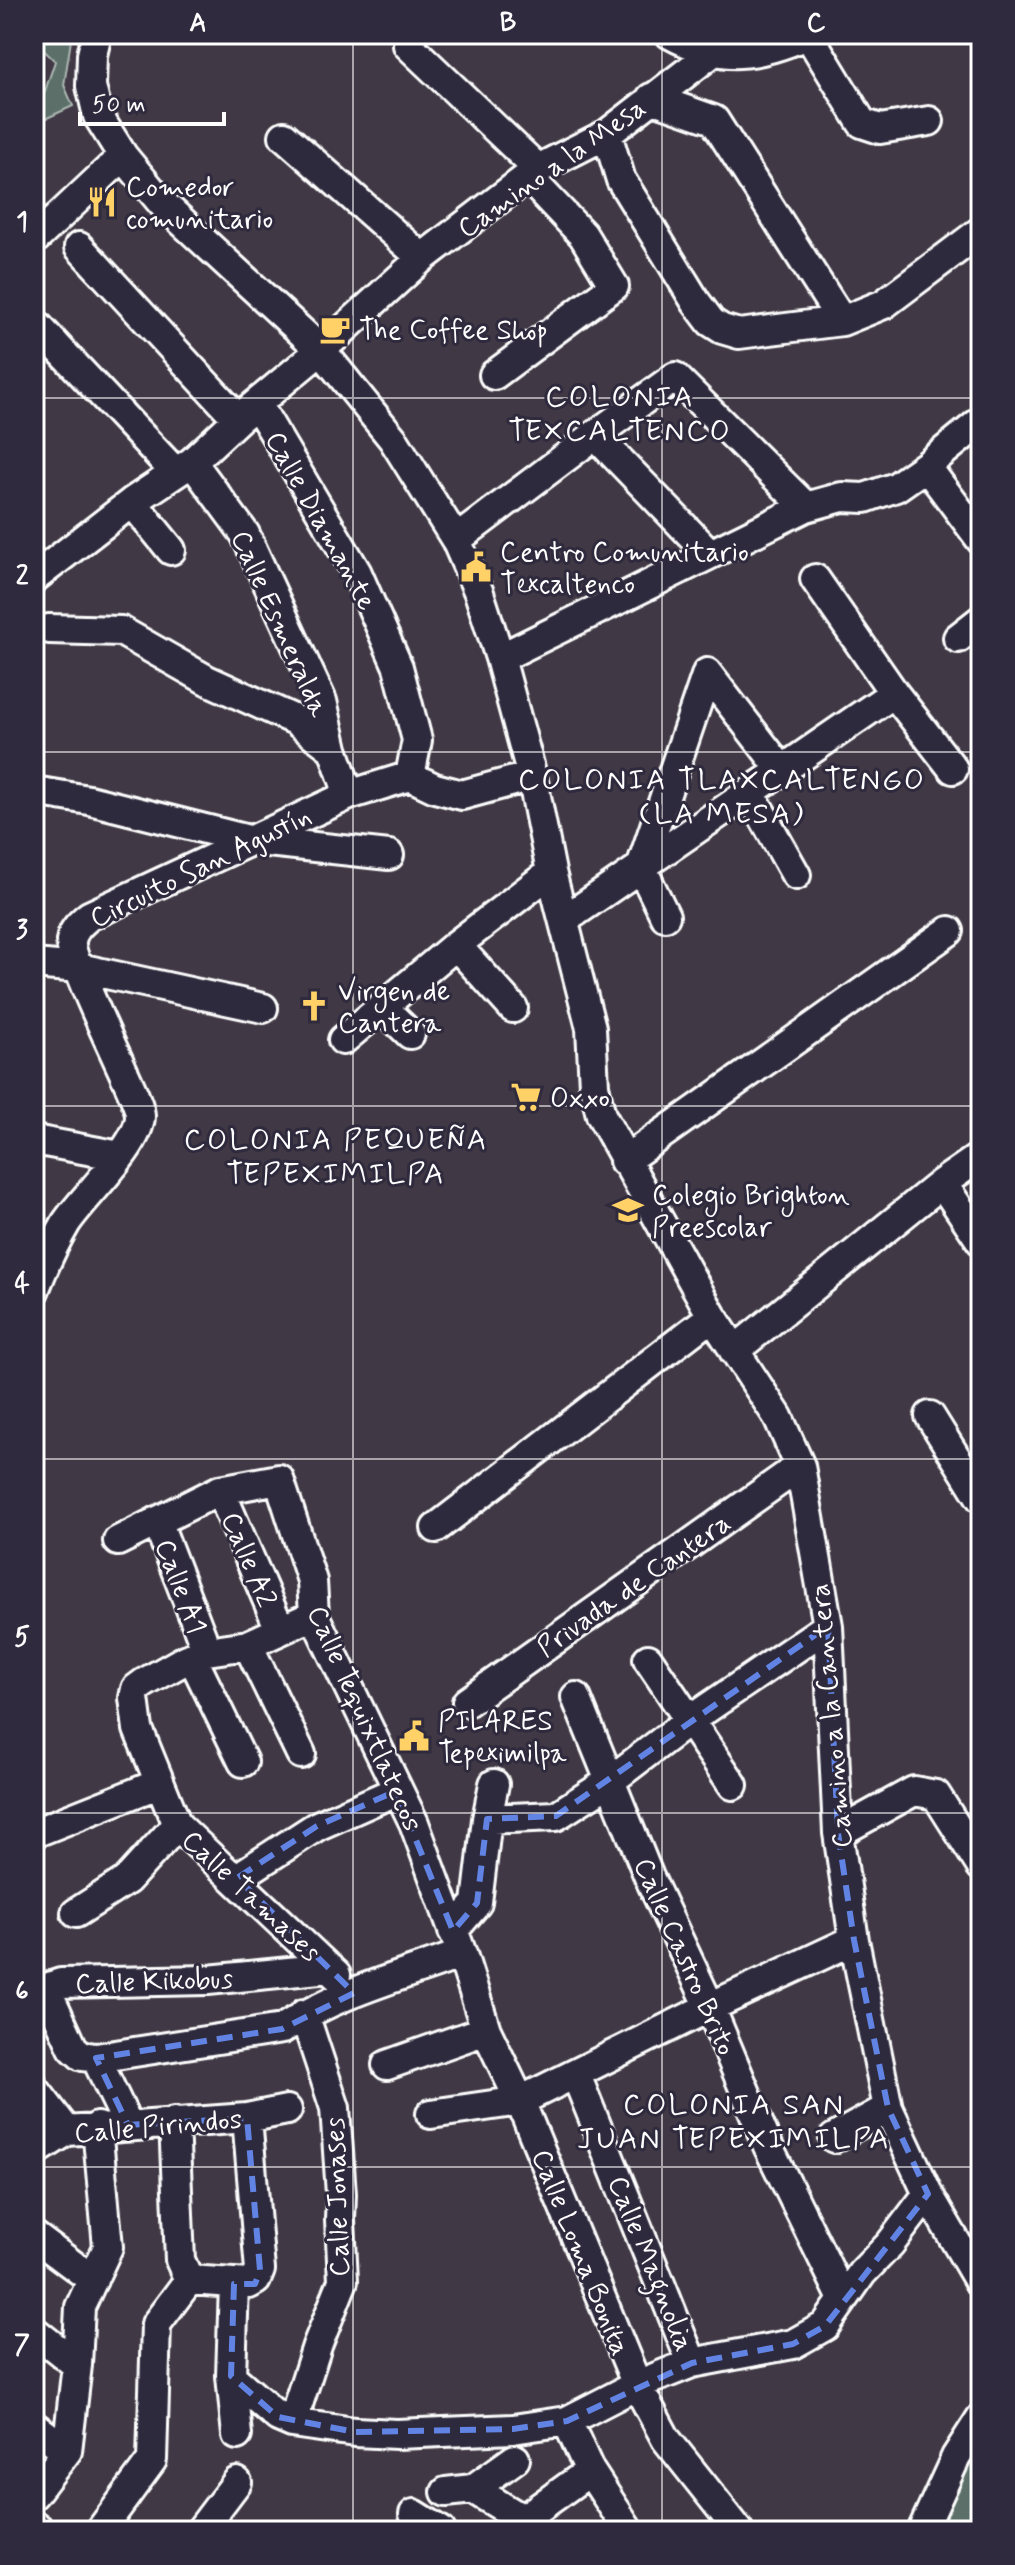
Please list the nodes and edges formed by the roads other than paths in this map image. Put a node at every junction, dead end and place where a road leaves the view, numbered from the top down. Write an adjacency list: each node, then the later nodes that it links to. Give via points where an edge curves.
1 (97, 34): 10 (street, Camino a la Cantera, via 91,86 98,116)
2 (670, 34): 5 (street)
3 (808, 34): 5 (street, via 767,51); 7 (street, via 862,123 880,129)
4 (408, 45): 11 (street)
5 (713, 52): 6 (street, Camino a la Mesa)
6 (651, 98): 8 (street, Camino a la Mesa); 16 (street, via 714,120)
7 (929, 121)
8 (607, 134): 11 (street, Camino a la Mesa); 16 (street, via 621,180 711,322 739,334)
9 (284, 136): 15 (street)
10 (123, 156): 13 (street); 18 (street, Camino a la Cantera, via 162,203)
11 (533, 173): 15 (street, Camino a la Mesa); 19 (street, via 583,235 614,286)
12 (981, 231): 16 (street, via 884,304)
13 (34, 240)
14 (79, 247): 20 (street, Calle Diamante)
15 (422, 258): 18 (street, Camino a la Mesa)
16 (842, 321)
17 (34, 322): 24 (street, Calle Esmeralda)
18 (321, 350): 20 (street, Camino a la Mesa); 27 (street, Camino a la Cantera, via 393,439)
19 (494, 375)
20 (247, 411): 24 (street, Camino a la Mesa); 41 (street, Calle Diamante, via 357,573 398,667 417,740)
21 (981, 421): 23 (street)
22 (595, 435): 26 (street, via 675,377); 27 (street); 30 (street)
23 (926, 466): 26 (street, via 896,487 865,498 842,497); 28 (street)
24 (183, 467): 25 (street, Camino a la Mesa); 38 (street, Calle Esmeralda, via 245,534 322,701)
25 (132, 502): 29 (street); 31 (street, Camino a la Mesa)
26 (806, 507): 30 (street)
27 (456, 540): 36 (street, Camino a la Cantera)
28 (981, 540)
29 (171, 550)
30 (710, 554): 36 (street)
31 (34, 578)
32 (815, 579): 37 (street)
33 (981, 620): 35 (street)
34 (49, 629): 38 (street, via 121,631 207,680 295,720)
35 (958, 638)
36 (500, 658): 42 (street, Camino a la Cantera)
37 (894, 693): 39 (street); 40 (street)
38 (333, 749): 45 (street, Calle Esmeralda)
39 (953, 769)
40 (782, 770): 44 (street); 48 (street, via 707,673)
41 (410, 776): 42 (street, via 462,795); 45 (street, Circuito San Agustín)
42 (532, 776): 49 (street, Camino a la Cantera)
43 (34, 791): 46 (street)
44 (750, 793): 48 (street); 50 (street)
45 (349, 795): 46 (street, Circuito San Agustín)
46 (249, 840): 47 (street); 56 (street, Circuito San Agustín, via 89,916 76,927 71,943)
47 (389, 855)
48 (641, 867): 51 (street); 52 (street)
49 (551, 872): 52 (street, Camino a la Cantera); 54 (street)
50 (796, 875)
51 (665, 916)
52 (564, 920): 65 (street, Camino a la Cantera, via 591,1028 601,1115)
53 (949, 931): 65 (street)
54 (456, 945): 57 (street); 59 (street)
55 (34, 964): 56 (street)
56 (79, 968): 58 (street); 63 (street, Circuito San Agustín, via 140,1117)
57 (382, 1007): 60 (street); 61 (street)
58 (263, 1008)
59 (513, 1008)
60 (410, 1034)
61 (343, 1040)
62 (34, 1140): 63 (street)
63 (120, 1156): 68 (street, Circuito San Agustín, via 67,1222)
64 (981, 1156): 66 (street)
65 (624, 1161): 69 (street, Camino a la Cantera)
66 (942, 1183): 67 (street); 70 (street)
67 (981, 1241)
68 (34, 1291)
69 (712, 1316): 70 (street, Camino a la Cantera); 76 (street)
70 (734, 1351): 72 (street, Camino a la Cantera, via 778,1417)
71 (930, 1416): 74 (street)
72 (800, 1466): 79 (street, Camino a la Cantera); 85 (street, Privada de Cantera)
73 (220, 1490): 75 (street); 78 (street, Calle Tequixtlatecos, via 279,1479 312,1581); 80 (street, Calle A2)
74 (981, 1498)
75 (157, 1521): 77 (street); 82 (street, Calle A1)
76 (436, 1528)
77 (118, 1541)
78 (314, 1615): 80 (street); 93 (street, Calle Tequixtlatecos)
79 (828, 1626): 86 (street); 97 (street, Camino a la Cantera)
80 (280, 1629): 81 (street)
81 (248, 1645): 82 (street); 87 (street)
82 (200, 1654): 88 (street, Calle A1); 90 (street, Calle Tamases, via 136,1689 138,1729)
83 (648, 1659): 86 (street)
84 (576, 1697): 89 (street, Calle Castro Brito)
85 (467, 1702)
86 (690, 1720): 89 (street); 92 (street)
87 (301, 1754)
88 (243, 1762)
89 (610, 1781): 94 (street, via 556,1816); 105 (street, Calle Castro Brito)
90 (160, 1783): 95 (street, Calle Tamases); 96 (street)
91 (494, 1784): 94 (street)
92 (733, 1785)
93 (396, 1791): 99 (street, via 317,1826); 102 (street, Calle Tequixtlatecos, via 414,1823)
94 (487, 1819): 102 (street, via 477,1903)
95 (177, 1825): 99 (street, Calle Tamases); 100 (street, via 127,1880)
96 (34, 1833)
97 (838, 1833): 98 (street, via 914,1791 936,1795); 101 (street, Camino a la Cantera)
98 (981, 1866)
99 (237, 1878): 103 (street, Calle Tamases)
100 (76, 1913)
101 (854, 1940): 105 (street); 113 (street, Camino a la Cantera)
102 (458, 1942): 104 (street); 107 (street, Calle Loma Bonita)
103 (329, 1968): 104 (street, Calle Tamases); 108 (street, Calle Kikobus, via 208,1980 52,1986 48,1993 73,2048)
104 (354, 1993): 106 (street)
105 (710, 2007): 110 (street); 129 (street, Calle Castro Brito, via 768,2146)
106 (304, 2014): 108 (street, via 282,2029); 114 (street, Calle Jonases)
107 (486, 2030): 109 (street); 112 (street, Calle Loma Bonita)
108 (96, 2058): 118 (street, Calle Kikobus)
109 (387, 2065)
110 (576, 2075): 112 (street); 131 (street, Calle Magnolia)
111 (34, 2088): 120 (street)
112 (520, 2101): 115 (street); 134 (street, Calle Loma Bonita)
113 (888, 2108): 121 (street); 123 (street, Camino a la Cantera)
114 (310, 2109): 116 (street, Calle Pirindos); 137 (street, Calle Jonases, via 341,2194 343,2281)
115 (431, 2114)
116 (247, 2118): 117 (street, Calle Pirindos); 127 (street, via 260,2270 249,2284)
117 (174, 2122): 118 (street, Calle Pirindos); 126 (street, via 180,2260)
118 (128, 2125): 119 (street, Calle Pirindos)
119 (97, 2127): 120 (street, Calle Pirindos); 125 (street, via 108,2247)
120 (67, 2131): 122 (street, Calle Pirindos)
121 (834, 2138)
122 (34, 2152)
123 (928, 2194): 128 (street, Camino a la Cantera); 129 (street)
124 (34, 2236): 125 (street)
125 (93, 2280): 132 (street, via 80,2307)
126 (189, 2280): 127 (street); 150 (street, via 156,2324 152,2460)
127 (234, 2284): 133 (street)
128 (981, 2285)
129 (843, 2299): 131 (street, via 825,2326 793,2344)
130 (34, 2331): 132 (street)
131 (692, 2363): 134 (street)
132 (77, 2365): 140 (street)
133 (231, 2376): 137 (street); 139 (street)
134 (637, 2385): 136 (street); 153 (street, Calle Loma Bonita, via 666,2439)
135 (981, 2418): 154 (street, via 956,2457)
136 (567, 2421): 137 (street, via 397,2434); 142 (street)
137 (292, 2423)
138 (34, 2426): 140 (street)
139 (237, 2435)
140 (67, 2451): 144 (street)
141 (515, 2459): 147 (street, via 460,2490)
142 (590, 2471): 147 (street); 148 (street)
143 (237, 2482): 151 (street)
144 (34, 2494)
145 (414, 2514): 152 (street)
146 (34, 2525): 149 (street)
147 (516, 2526)
148 (627, 2530)
149 (42, 2531)
150 (100, 2531)
151 (200, 2531)
152 (441, 2531)
153 (739, 2531)
154 (922, 2531)

